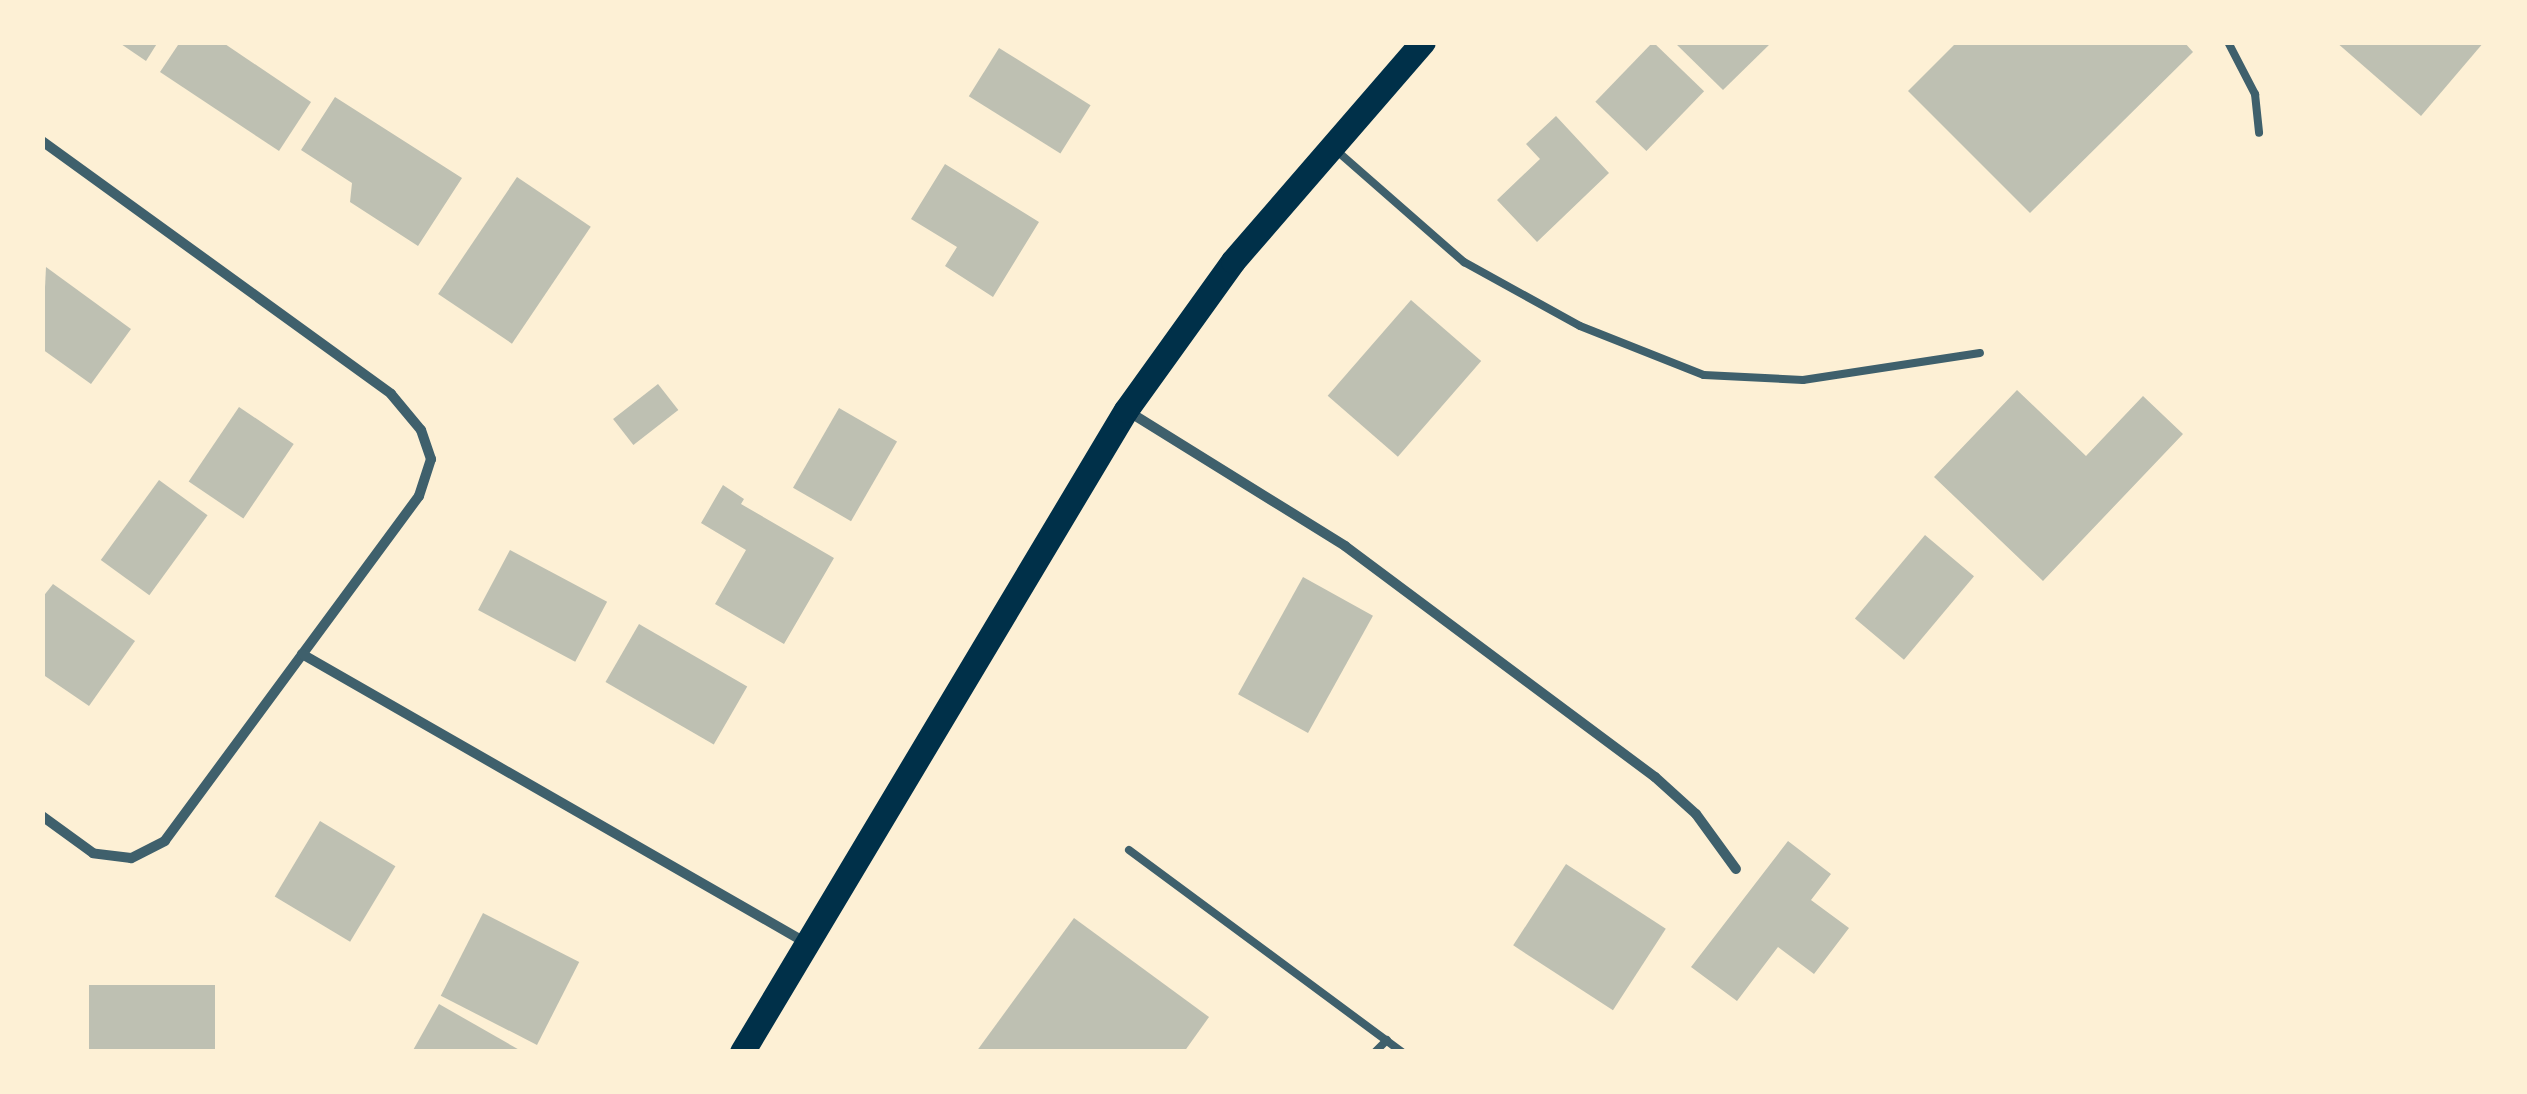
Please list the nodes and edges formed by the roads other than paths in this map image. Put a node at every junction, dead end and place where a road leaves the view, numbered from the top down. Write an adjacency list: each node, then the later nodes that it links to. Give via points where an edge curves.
1 (1423, 42): 5 (main road)
2 (2228, 42): 3 (lane, via 2254,94)
3 (2259, 132)
4 (42, 141): 8 (street, via 391,394 421,430 431,458 420,496)
5 (1330, 144): 6 (lane, via 1464,262 1580,326 1704,376 1803,380); 7 (main road, via 1233,262)
6 (1980, 353)
7 (1126, 410): 11 (street, via 1345,546 1655,777 1696,814); 12 (main road)
8 (302, 654): 9 (street, via 165,841 131,858 93,853); 12 (street)
9 (42, 816)
10 (1129, 850): 13 (lane)
11 (1736, 869)
12 (804, 941): 14 (main road)
13 (1387, 1040): 15 (lane); 16 (lane)
14 (742, 1052)
15 (1375, 1052)
16 (1402, 1052)

